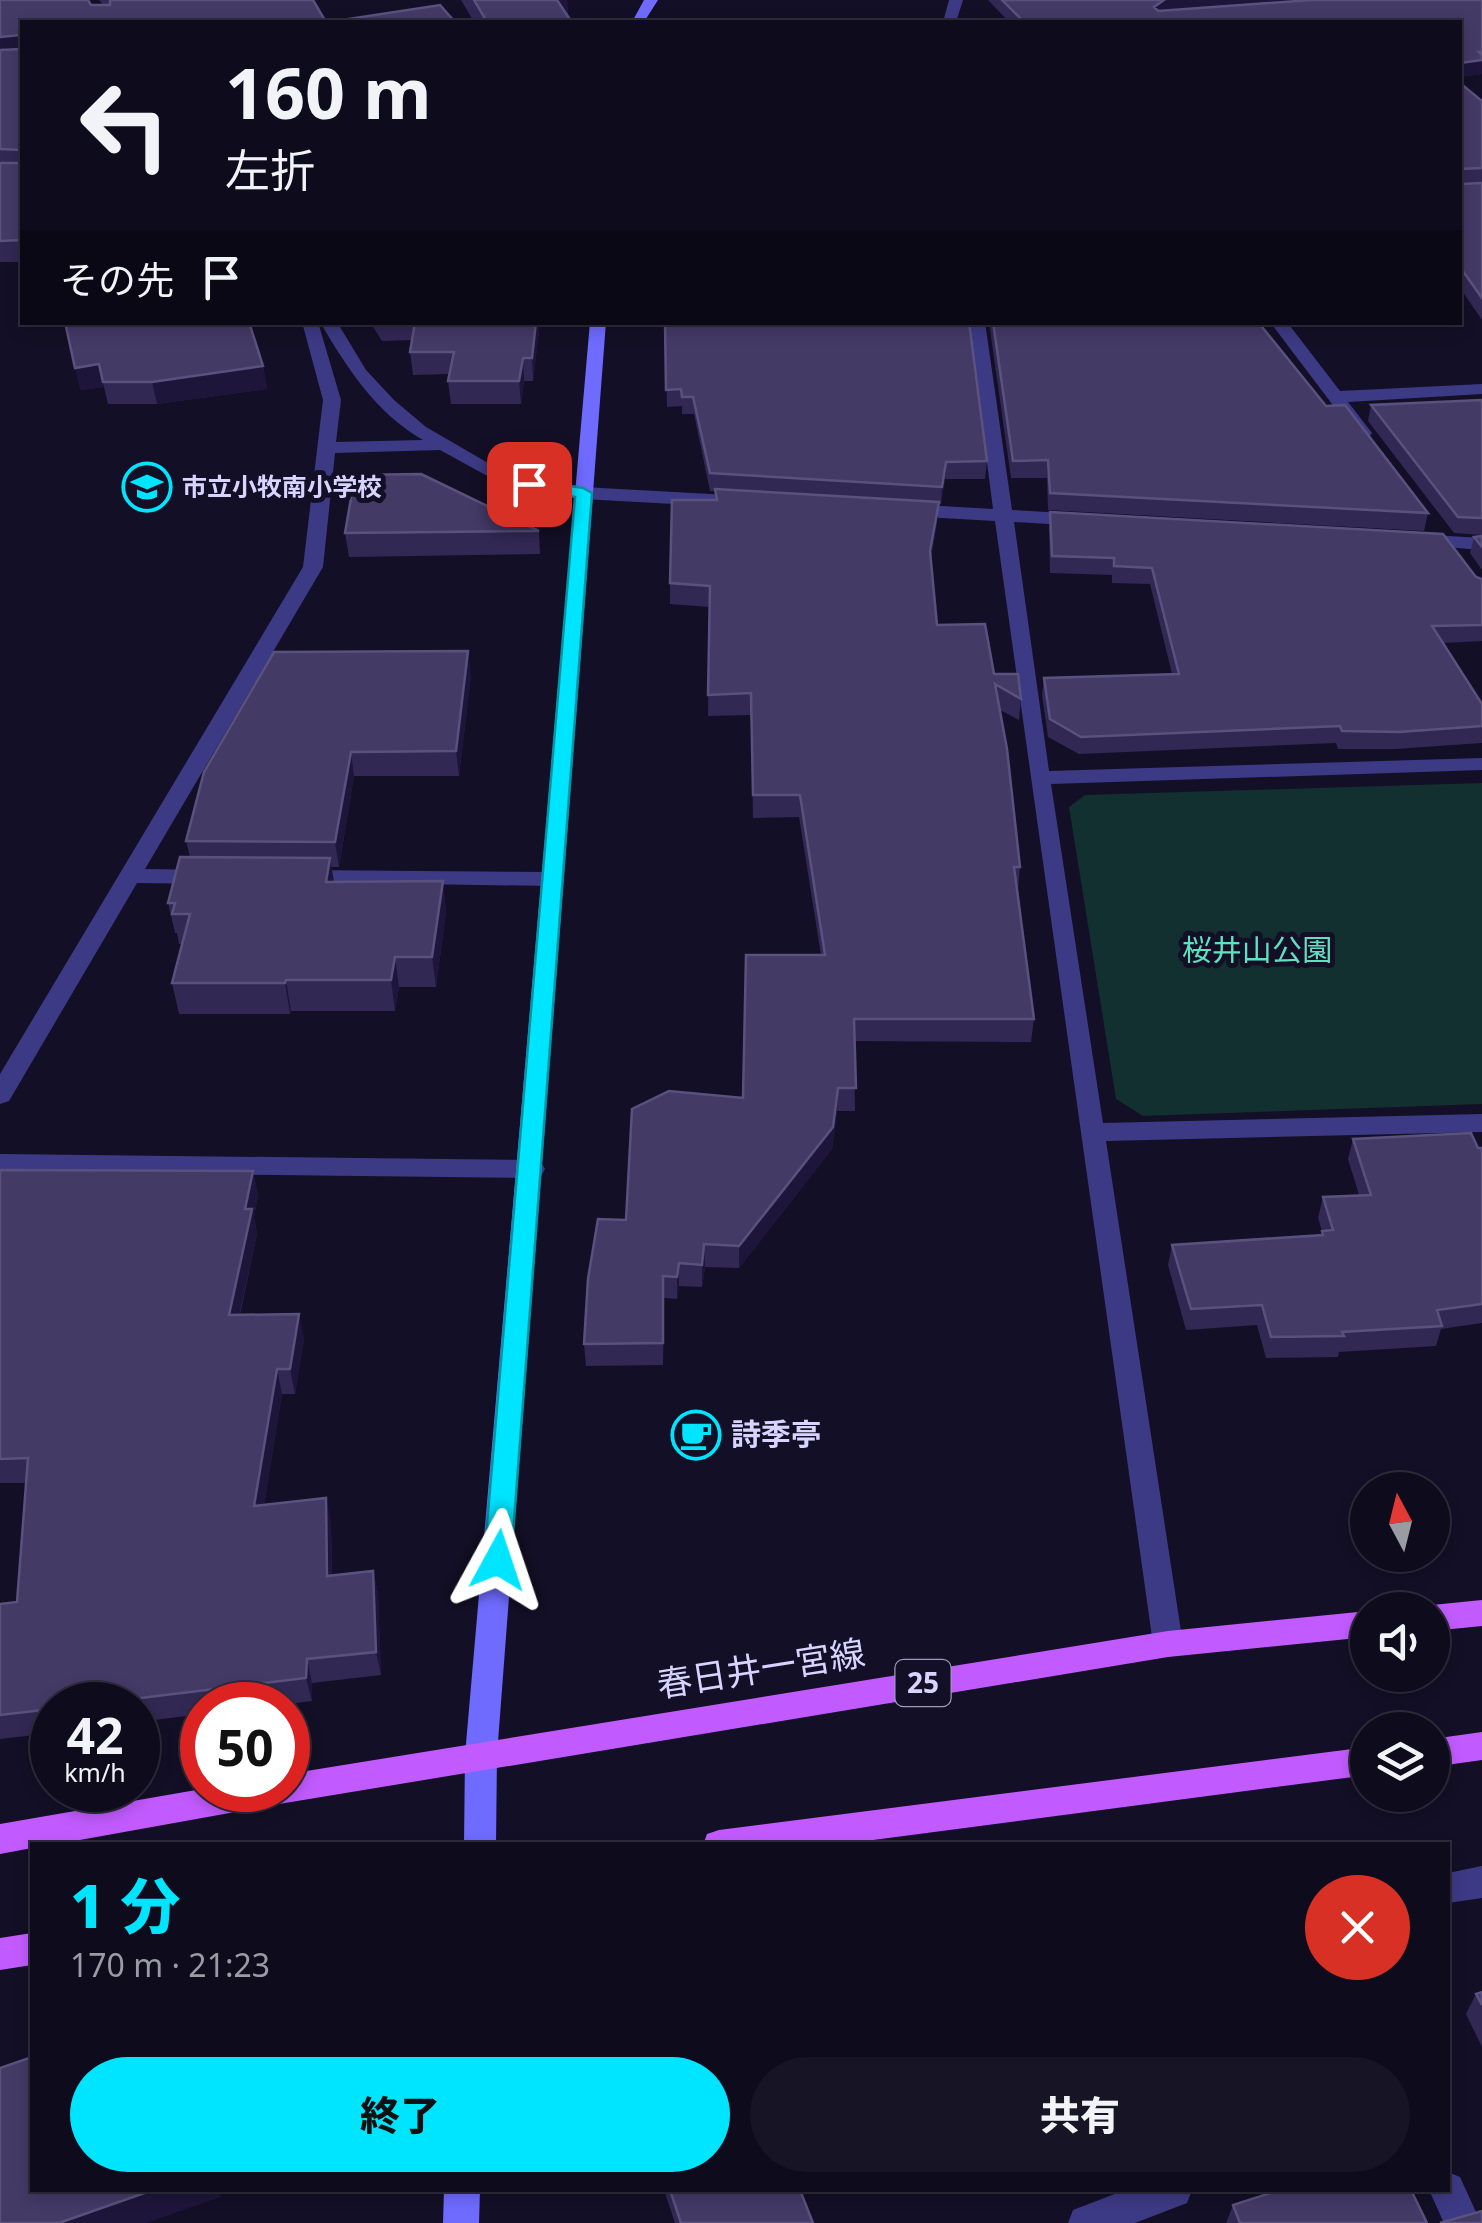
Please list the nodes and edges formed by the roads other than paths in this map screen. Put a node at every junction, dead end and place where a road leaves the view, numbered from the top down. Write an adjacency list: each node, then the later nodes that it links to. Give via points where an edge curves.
1 (311, 325): 9 (street, via 332,400)
2 (330, 325): 8 (street, via 388,404)
3 (598, 325): 11 (main road)
4 (977, 325): 14 (street)
5 (1280, 325): 7 (street)
6 (1482, 389): 7 (street)
7 (1335, 396): 10 (street)
8 (445, 445): 9 (street); 11 (street, via 502,479)
9 (328, 448): 20 (street, via 313,567)
10 (1380, 455)
11 (583, 493): 12 (street); 23 (main road)
12 (775, 503)
13 (890, 509): 14 (street)
14 (1006, 515): 15 (street); 19 (street)
15 (1102, 521)
16 (1389, 539): 17 (street)
17 (1482, 544)
18 (1482, 764): 19 (street)
19 (1040, 778): 26 (street)
20 (130, 876): 21 (street); 24 (street)
21 (226, 877)
22 (283, 877): 23 (street)
23 (550, 878): 28 (main road)
24 (0, 1095)
25 (1482, 1124): 26 (street)
26 (1091, 1132): 32 (street)
27 (0, 1163): 28 (street)
28 (532, 1169): 35 (main road)
29 (1482, 1613): 30 (main road)
30 (1450, 1616)
31 (1350, 1626): 32 (main road, 春日井一宮線 / 25)
32 (1168, 1644): 35 (main road, 春日井一宮線 / 25)
33 (1482, 1746): 34 (main road)
34 (1450, 1750)
35 (481, 1755): 37 (main road, 春日井一宮線 / 25); 40 (main road)
36 (1350, 1764): 41 (main road)
37 (310, 1785)
38 (180, 1808): 39 (main road)
39 (0, 1839)
40 (480, 1842)
41 (742, 1842)
42 (1482, 1882): 43 (street)
43 (1450, 1888)
44 (30, 1949): 45 (main road)
45 (0, 1954)
46 (462, 2192): 49 (main road)
47 (1169, 2192): 50 (street)
48 (1448, 2192): 51 (street)
49 (461, 2223)
50 (1086, 2223)
51 (1463, 2223)

